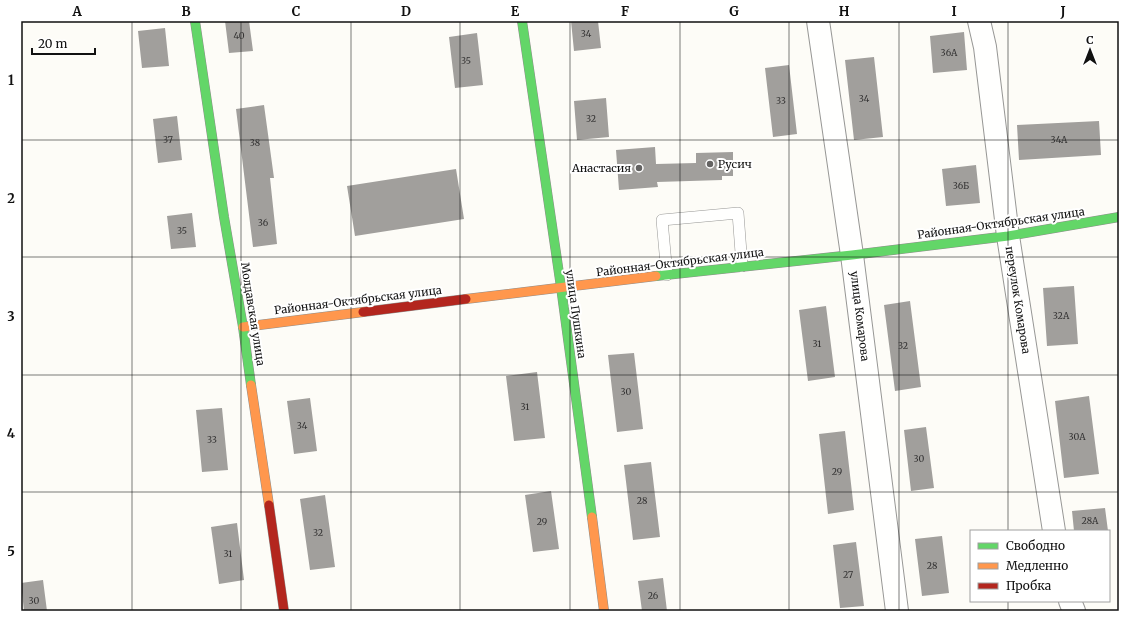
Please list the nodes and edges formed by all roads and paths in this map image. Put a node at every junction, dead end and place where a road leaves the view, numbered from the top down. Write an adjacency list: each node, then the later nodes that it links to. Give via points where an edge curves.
1 (195, 21): 11 (street, Молдавская улица)
2 (522, 21): 10 (street, улица Пушкина)
3 (818, 21): 7 (street, улица Комарова)
4 (979, 21): 6 (street, переулок Комарова, via 985,47)
5 (1119, 217): 6 (street, Районная-Октябрьская улица)
6 (1008, 236): 7 (street, Районная-Октябрьская улица); 12 (street, переулок Комарова)
7 (852, 255): 8 (street, Районная-Октябрьская улица); 15 (street, улица Комарова)
8 (742, 266): 9 (street, Районная-Октябрьская улица); 9 (lane, via 738,213 662,220)
9 (667, 275): 10 (street, Районная-Октябрьская улица)
10 (561, 287): 11 (street, Районная-Октябрьская улица); 14 (street, улица Пушкина)
11 (243, 327): 13 (street, Молдавская улица)
12 (1054, 530)
13 (284, 611)
14 (604, 611)
15 (897, 611)

